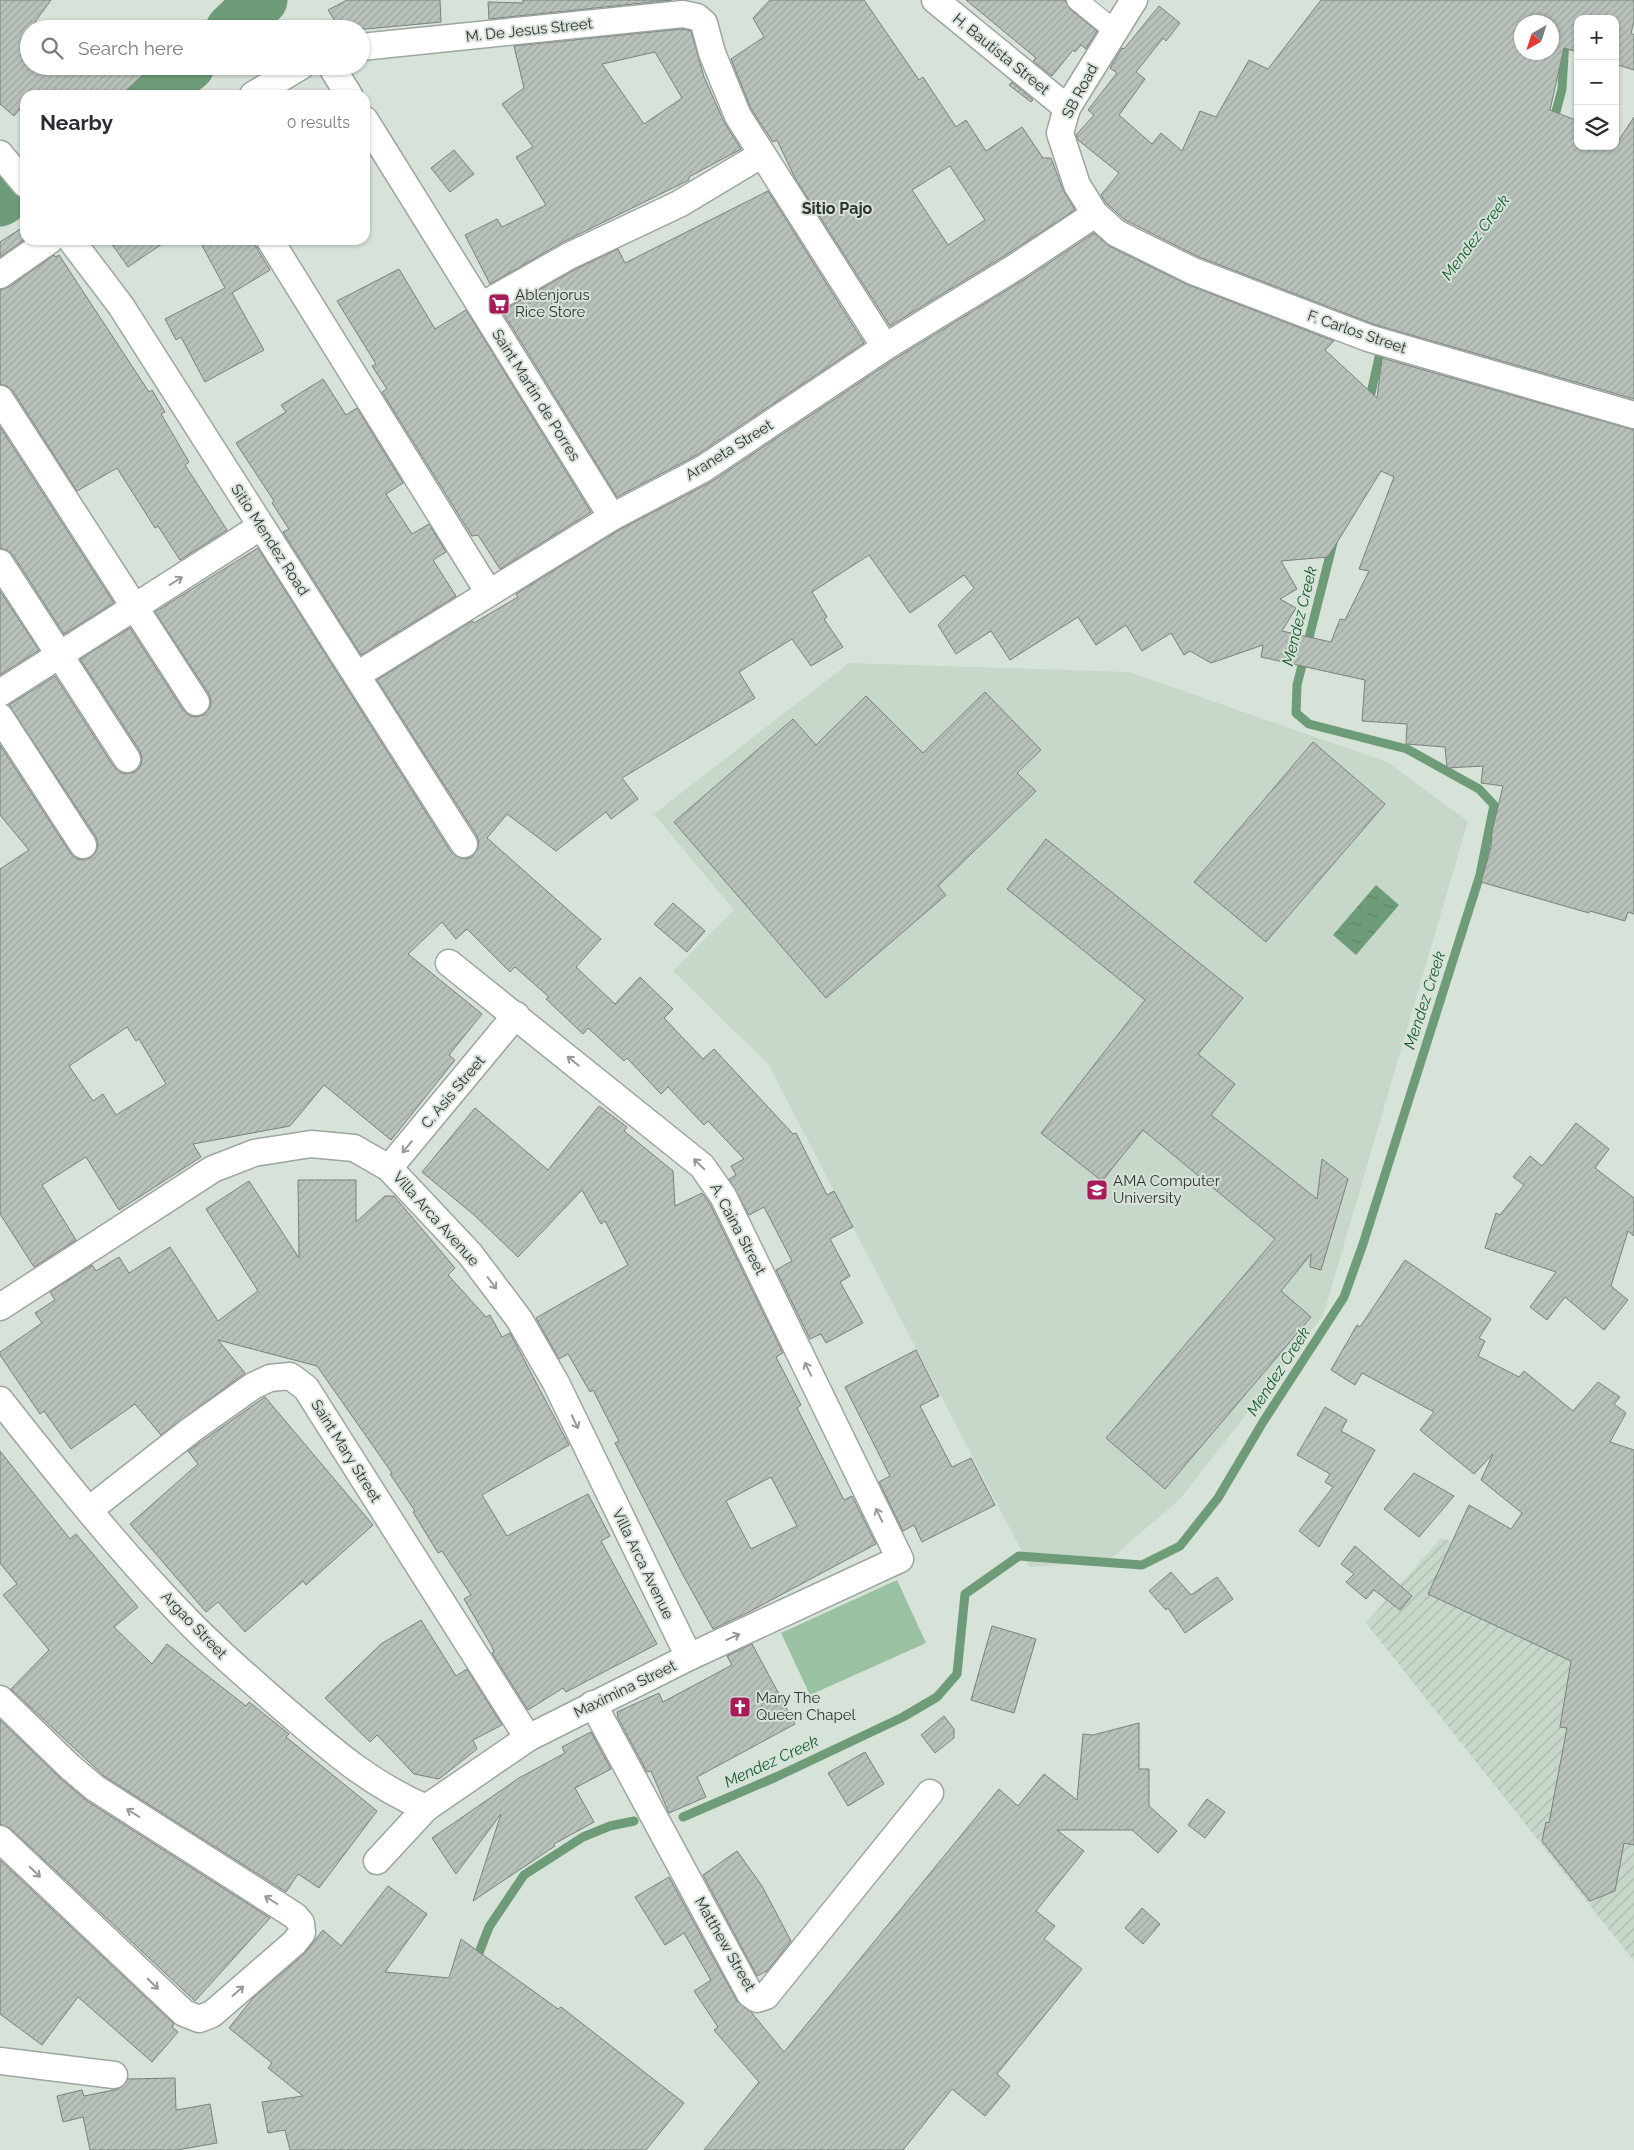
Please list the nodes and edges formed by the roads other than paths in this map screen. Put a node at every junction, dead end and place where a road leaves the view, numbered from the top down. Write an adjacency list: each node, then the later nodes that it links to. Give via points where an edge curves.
1 (935, 0): 10 (street, H. Bautista Street)
2 (1077, 0): 4 (street)
3 (1134, 0): 4 (street, SB Road)
4 (1114, 30): 10 (street, SB Road)
5 (370, 46): 12 (street, M. De Jesus Street, via 683,14 697,17 706,28 712,53 738,116)
6 (285, 75): 8 (street)
7 (337, 75): 9 (street)
8 (260, 90)
9 (346, 90)
10 (1067, 108): 13 (street, SB Road, via 1060,133 1077,185)
11 (370, 128): 18 (street, Saint Martin de Porres)
12 (761, 155): 18 (street, via 679,204 568,256); 19 (street)
13 (1095, 214): 19 (street, Araneta Street); 21 (street, F. Carlos Street, via 1116,234 1194,271 1368,338)
14 (43, 245): 17 (street)
15 (75, 245): 23 (street, Sitio Mendez Road, via 121,306)
16 (273, 245): 25 (street)
17 (0, 274)
18 (481, 306): 22 (street, Saint Martin de Porres)
19 (885, 347): 22 (street, Araneta Street, via 703,468)
20 (0, 399): 26 (street)
21 (1634, 415)
22 (612, 517): 25 (street, Araneta Street)
23 (260, 527): 26 (street, one-way to 23); 28 (street, Sitio Mendez Road)
24 (0, 562): 27 (street)
25 (489, 592): 28 (street, Araneta Street)
26 (135, 608): 27 (street); 30 (street)
27 (60, 655): 29 (street); 32 (street)
28 (357, 674): 33 (street, Sitio Mendez Road)
29 (0, 693)
30 (196, 702)
31 (0, 717): 34 (street)
32 (128, 759)
33 (464, 844)
34 (83, 845)
35 (449, 963): 36 (street, A. Caina Street)
36 (516, 1015): 37 (street, C. Asis Street, one-way to 37); 41 (street, A. Caina Street, one-way to 36, via 723,1196 702,1166)
37 (389, 1168): 38 (street, Villa Arca Avenue, via 354,1148 311,1144 254,1153 213,1170); 42 (street, Villa Arca Avenue, one-way to 42, via 470,1254 519,1318 556,1383)
38 (0, 1308)
39 (0, 1400): 40 (street, Argao Street)
40 (89, 1510): 45 (street, Saint Mary Street, via 253,1386 270,1378 290,1376 306,1388); 47 (street, Argao Street, via 189,1622 237,1668 374,1783)
41 (900, 1558): 42 (street, Maximina Street, one-way to 41)
42 (689, 1657): 44 (street, Maximina Street)
43 (0, 1699): 48 (street, one-way to 43, via 184,2013 199,2019 212,2014 302,1933 301,1923 295,1916 95,1788)
44 (593, 1704): 45 (street, Maximina Street); 46 (street, Matthew Street, via 750,1994 757,1999 766,1996)
45 (528, 1738): 47 (street, Maximina Street)
46 (930, 1793)
47 (426, 1808): 49 (street, Maximina Street)
48 (0, 1839)
49 (377, 1861)
50 (0, 2062): 51 (street)
51 (114, 2075)

